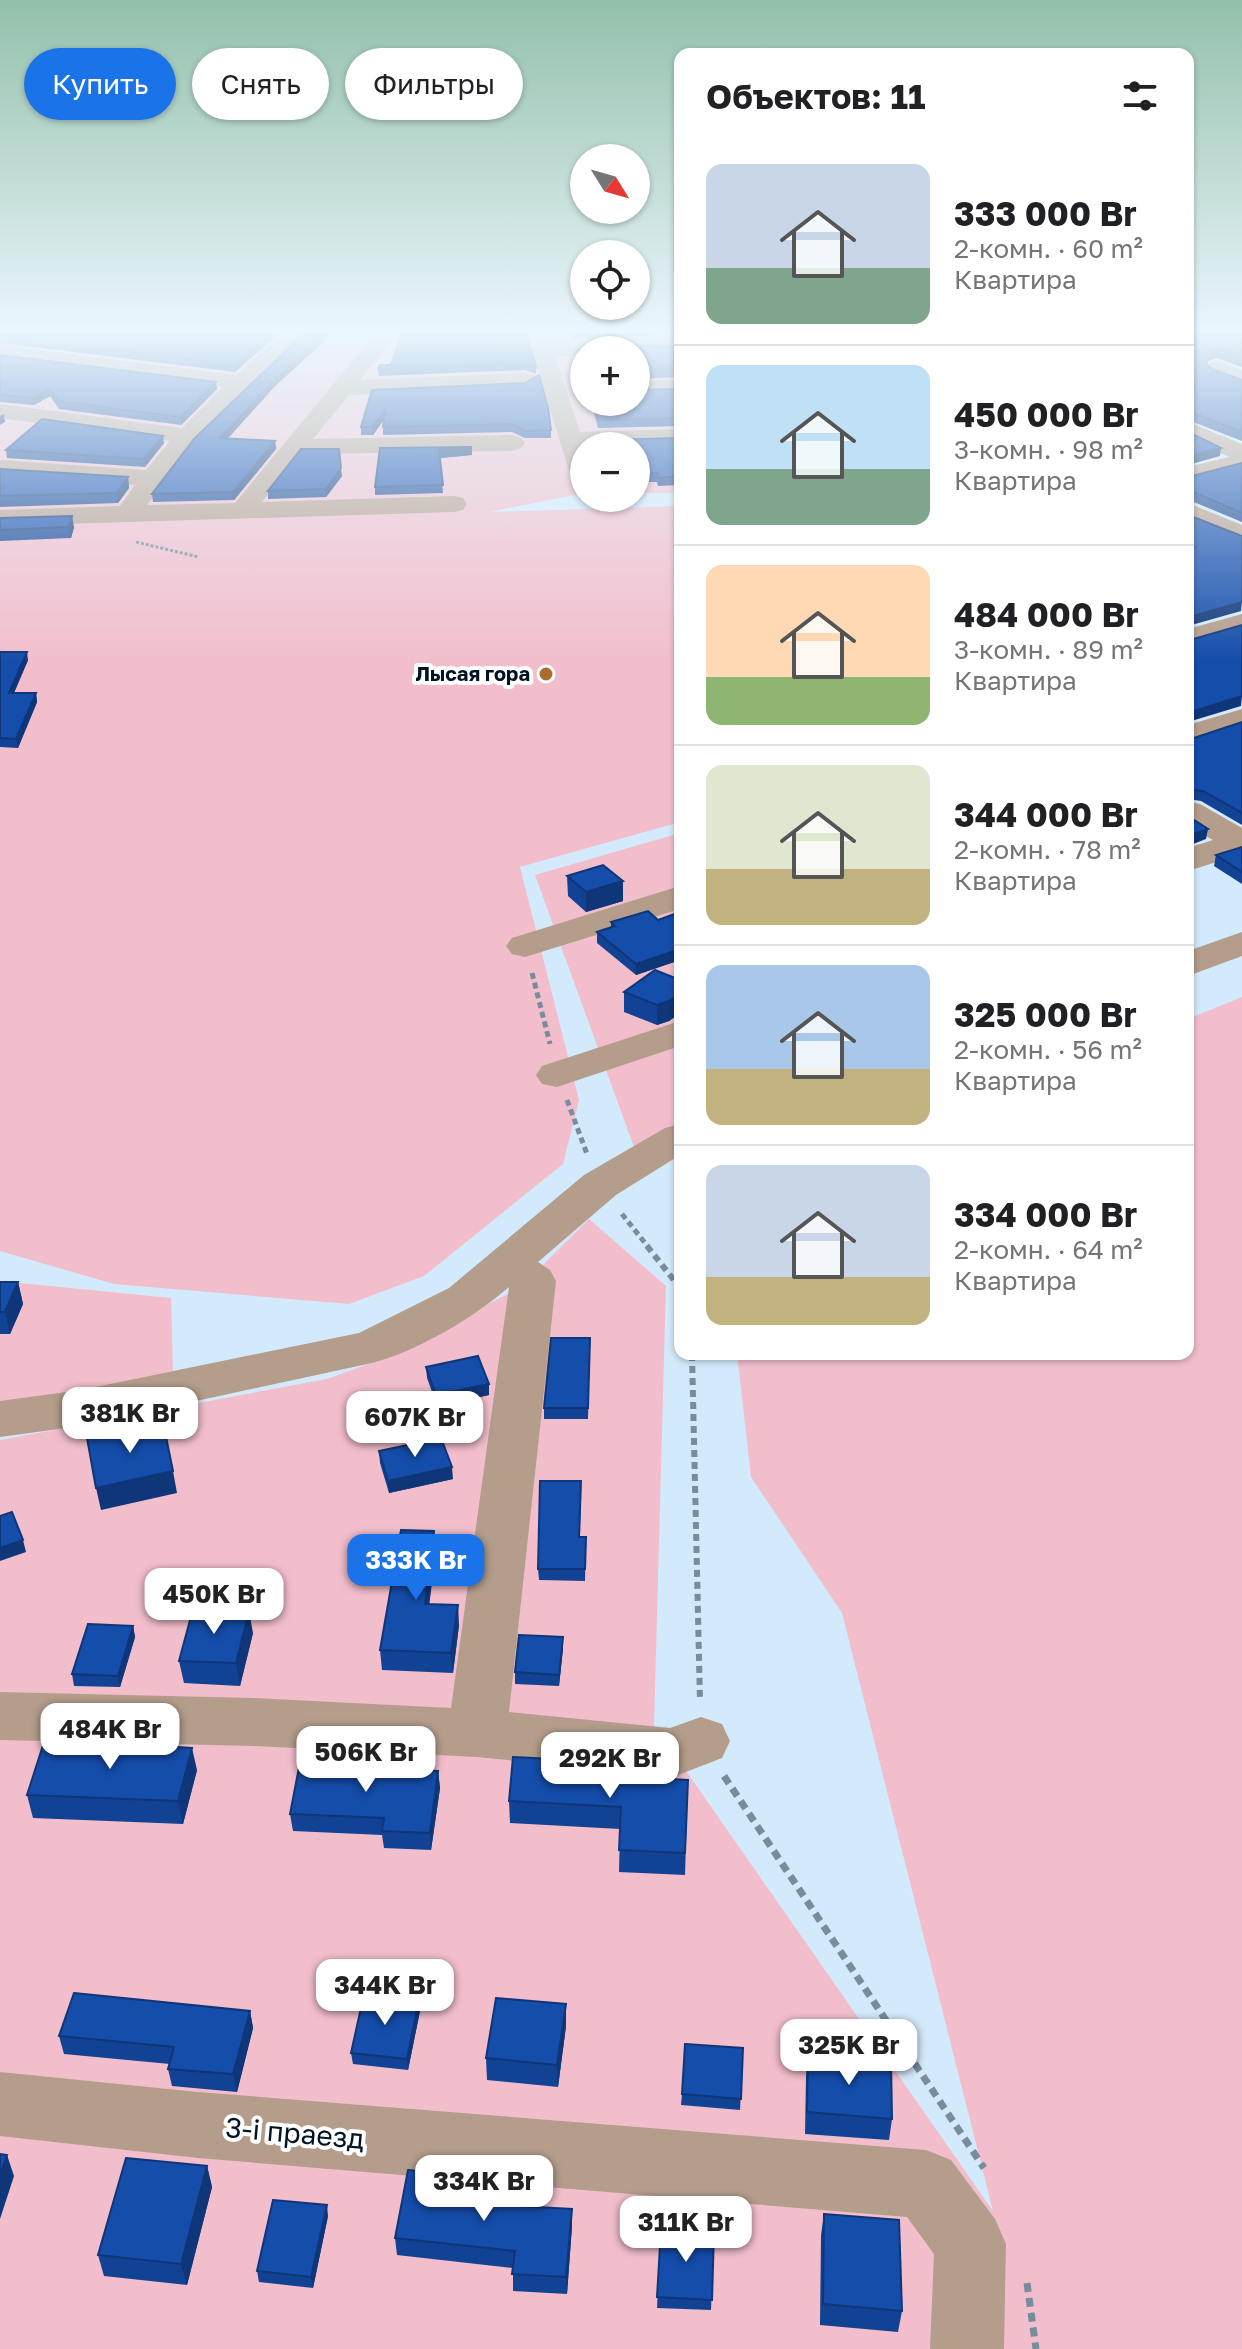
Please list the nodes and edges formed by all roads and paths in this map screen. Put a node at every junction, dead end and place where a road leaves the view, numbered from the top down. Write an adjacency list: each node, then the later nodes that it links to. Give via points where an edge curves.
1 (180, 444): 10 (street)
2 (296, 444): 5 (street)
3 (478, 444): 5 (street)
4 (1221, 444): 6 (street)
5 (293, 447): 12 (street)
6 (1242, 453)
7 (1242, 461): 9 (street)
8 (0, 468): 10 (street)
9 (1194, 473)
10 (150, 478): 13 (street)
11 (454, 504): 12 (street)
12 (246, 511): 13 (street)
13 (129, 513): 15 (street)
14 (1194, 514): 16 (street)
15 (0, 518)
16 (1242, 535): 17 (street)
17 (1202, 545)
18 (1242, 623): 19 (street)
19 (1194, 636)
20 (1242, 719): 21 (street)
21 (1194, 734)
22 (1194, 814): 23 (street)
23 (1242, 842): 24 (street)
24 (1194, 858)
25 (674, 899): 27 (street)
26 (1242, 943): 28 (street)
27 (525, 946)
28 (1194, 962)
29 (674, 1035): 30 (street)
30 (557, 1075)
31 (674, 1141): 32 (street)
32 (600, 1185): 33 (street); 34 (path)
33 (507, 1264): 36 (street, via 466,1299 372,1347 81,1408); 38 (street, via 533,1281)
34 (674, 1280)
35 (692, 1360): 39 (path)
36 (0, 1419)
37 (0, 1716): 38 (street)
38 (477, 1733): 39 (street, via 673,1753)
39 (701, 1741): 41 (path)
40 (0, 2104): 41 (street, 3-і праезд, via 198,2125)
41 (958, 2181): 43 (street, via 970,2244)
42 (1026, 2277): 44 (path)
43 (967, 2349)
44 (1036, 2349)

